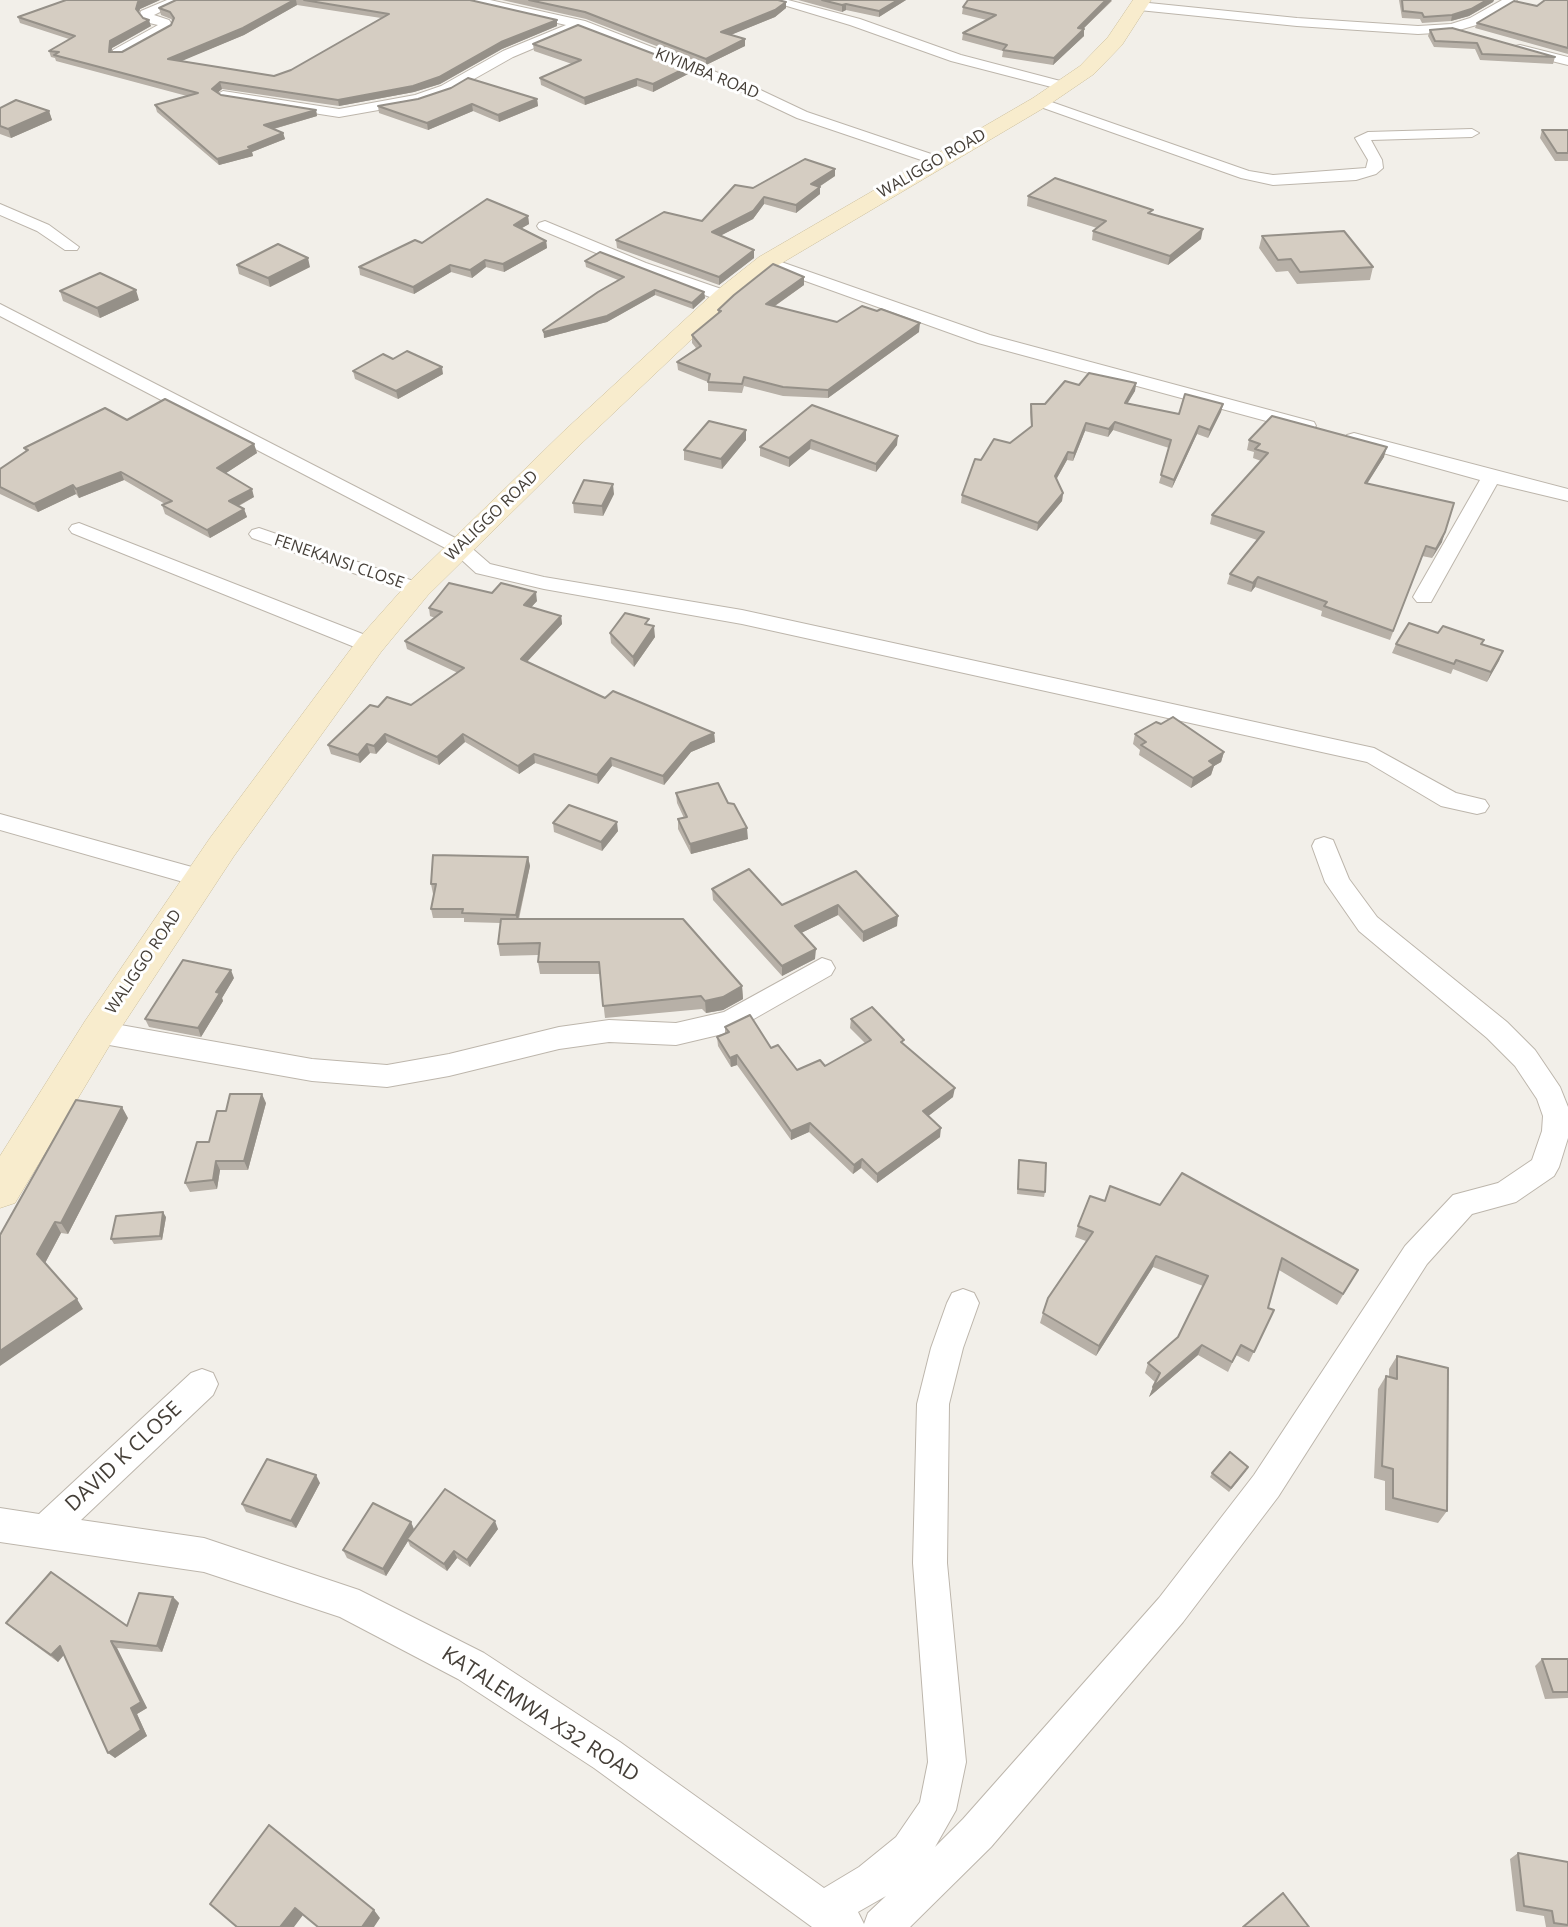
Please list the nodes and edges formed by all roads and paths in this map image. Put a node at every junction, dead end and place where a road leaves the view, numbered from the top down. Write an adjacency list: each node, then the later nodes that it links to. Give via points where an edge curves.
1 (178, 0): 10 (street, via 146,14 166,26)
2 (472, 0): 6 (street, KIYIMBA ROAD)
3 (774, 0): 12 (street, via 855,22)
4 (1511, 0): 7 (street, via 1475,21)
5 (1140, 3): 7 (street, via 1372,27); 12 (street, WALIGGO ROAD, via 1100,58)
6 (580, 24): 13 (street, via 418,99 339,113); 15 (street, KIYIMBA ROAD, via 812,119)
7 (1452, 28): 8 (street)
8 (1473, 36)
9 (1503, 44): 11 (street)
10 (118, 53)
11 (1568, 61)
12 (1051, 94): 14 (street, via 1246,175 1273,180 1371,171 1375,160 1362,138 1368,136); 15 (street, WALIGGO ROAD)
13 (223, 95)
14 (1472, 133)
15 (938, 161): 19 (street, WALIGGO ROAD)
16 (0, 209): 18 (street, via 43,228)
17 (545, 226): 20 (street)
18 (71, 247)
19 (766, 262): 20 (street, WALIGGO ROAD); 22 (street, via 984,339)
20 (724, 296): 26 (street, WALIGGO ROAD)
21 (0, 309): 26 (street)
22 (1491, 477): 23 (street); 28 (street)
23 (1568, 495)
24 (79, 529): 29 (street)
25 (260, 534): 27 (street, FENEKANSI CLOSE)
26 (460, 548): 27 (street, WALIGGO ROAD); 30 (street, via 483,569 742,617 1374,756 1449,800)
27 (418, 589): 29 (street, WALIGGO ROAD)
28 (1424, 597)
29 (370, 645): 33 (street, WALIGGO ROAD)
30 (1477, 806)
31 (0, 822): 33 (street)
32 (1324, 846): 42 (street, via 1338,882 1368,923 1497,1030 1525,1058 1550,1094 1556,1131 1544,1167 1506,1193 1463,1204 1416,1255 1266,1486 1171,1610 977,1833)
33 (201, 878): 35 (street, WALIGGO ROAD)
34 (822, 968): 35 (street, via 731,1021 677,1034 609,1031 559,1038 449,1066 387,1076 312,1070)
35 (98, 1032): 36 (street, WALIGGO ROAD)
36 (0, 1191)
37 (963, 1303): 41 (street, via 933,1404 930,1563 947,1762 937,1810 909,1851)
38 (202, 1384): 40 (street, DAVID K CLOSE)
39 (0, 1525): 40 (street, KATALEMWA X32 ROAD)
40 (46, 1530): 41 (street, KATALEMWA X32 ROAD, via 204,1555 347,1602 471,1666 607,1755)
41 (835, 1919)
42 (882, 1927)

